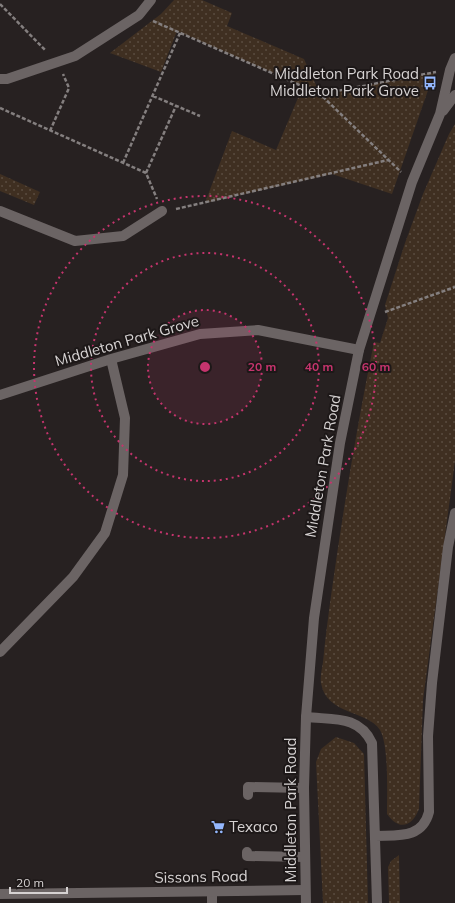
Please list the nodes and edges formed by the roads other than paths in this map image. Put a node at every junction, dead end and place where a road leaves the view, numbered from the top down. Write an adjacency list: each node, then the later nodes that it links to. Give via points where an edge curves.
1 (151, 0): 3 (street, via 139,15 75,56)
2 (455, 58): 5 (street, Middleton Park Road)
3 (0, 80)
4 (455, 95): 5 (street, Middleton Park Road)
5 (440, 114): 8 (street, Middleton Park Road, via 412,182)
6 (162, 211): 7 (street, via 124,236 75,241)
7 (0, 212)
8 (360, 350): 9 (street, Middleton Park Grove, via 258,330 200,334); 13 (street, Middleton Park Road, via 340,443 314,618)
9 (111, 359): 10 (street, Middleton Park Grove); 12 (street, via 125,418 122,475 105,533 73,577)
10 (0, 395)
11 (455, 513): 16 (street, via 448,547 432,683 428,736 429,812 427,820 415,832)
12 (0, 652)
13 (306, 717): 14 (street, Middleton Park Road); 16 (street, Middleton Park Road, via 353,723 368,735 373,753)
14 (304, 788): 15 (street, via 248,787); 18 (street, Middleton Park Road)
15 (248, 795)
16 (376, 836): 24 (street, Middleton Park Road)
17 (247, 852): 18 (street, via 247,856)
18 (304, 857): 19 (street, Middleton Park Road)
19 (306, 890): 20 (street, Sissons Road); 23 (street, Middleton Park Road)
20 (212, 892): 21 (street, Sissons Road); 22 (street)
21 (0, 894)
22 (212, 903)
23 (306, 903)
24 (377, 903)

